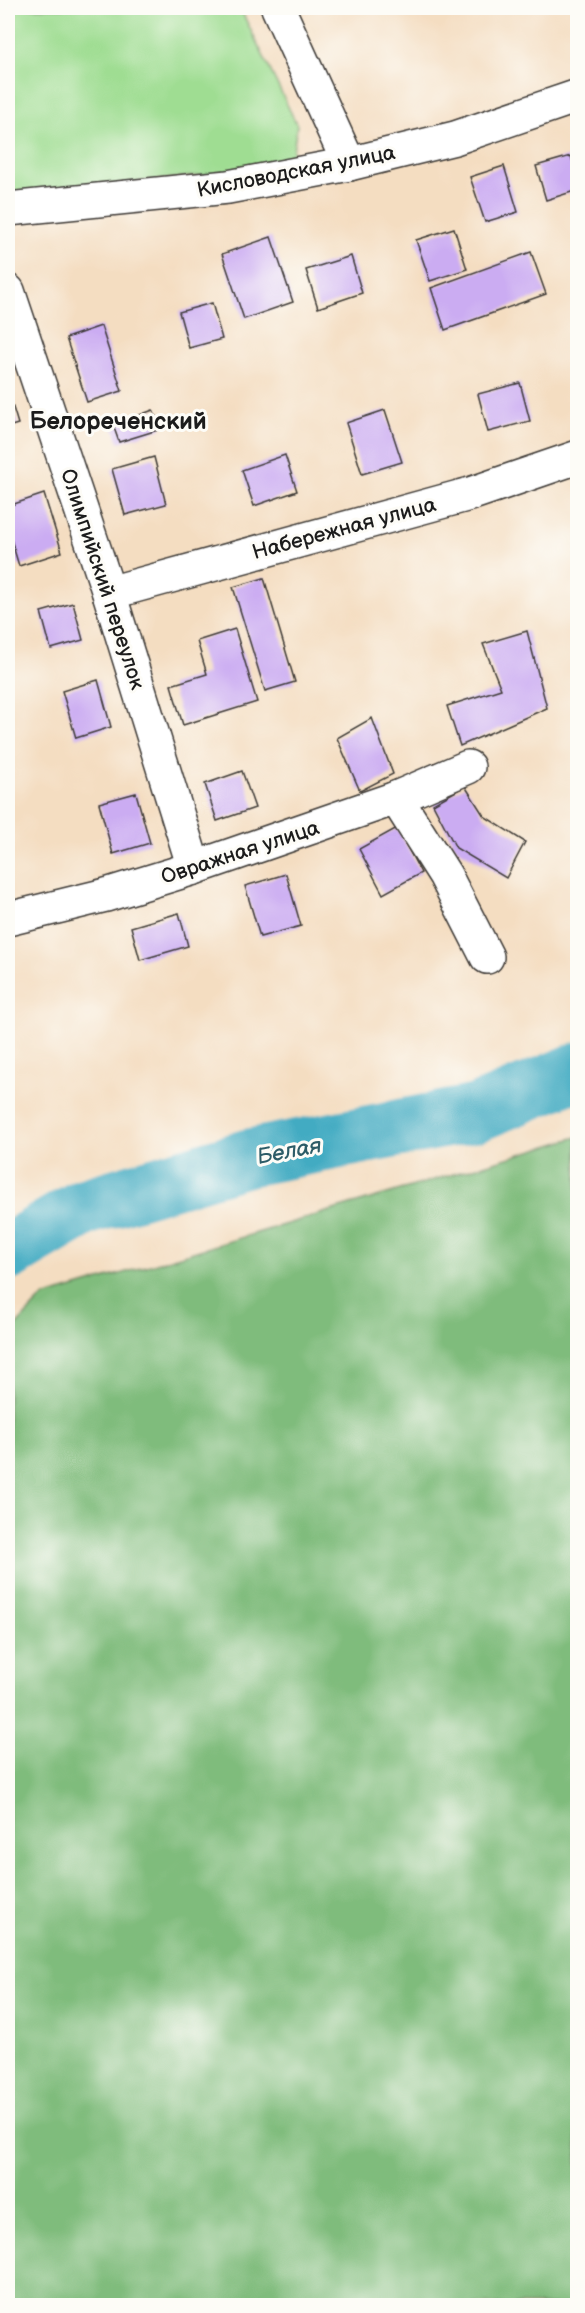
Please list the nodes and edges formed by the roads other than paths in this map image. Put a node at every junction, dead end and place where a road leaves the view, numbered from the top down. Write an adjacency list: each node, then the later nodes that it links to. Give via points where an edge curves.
1 (278, 8): 3 (street)
2 (578, 96): 3 (street, Кисловодская улица, via 455,138)
3 (349, 164): 4 (street, Кисловодская улица, via 228,187)
4 (8, 209)
5 (8, 291): 7 (street, Олимпийский переулок)
6 (578, 458): 7 (street, Набережная улица, via 470,494)
7 (109, 593): 10 (street, Олимпийский переулок)
8 (468, 767): 9 (street, Овражная улица)
9 (396, 798): 10 (street, Овражная улица); 12 (street, via 445,875)
10 (194, 868): 11 (street, Овражная улица, via 106,896)
11 (8, 919)
12 (487, 957)

